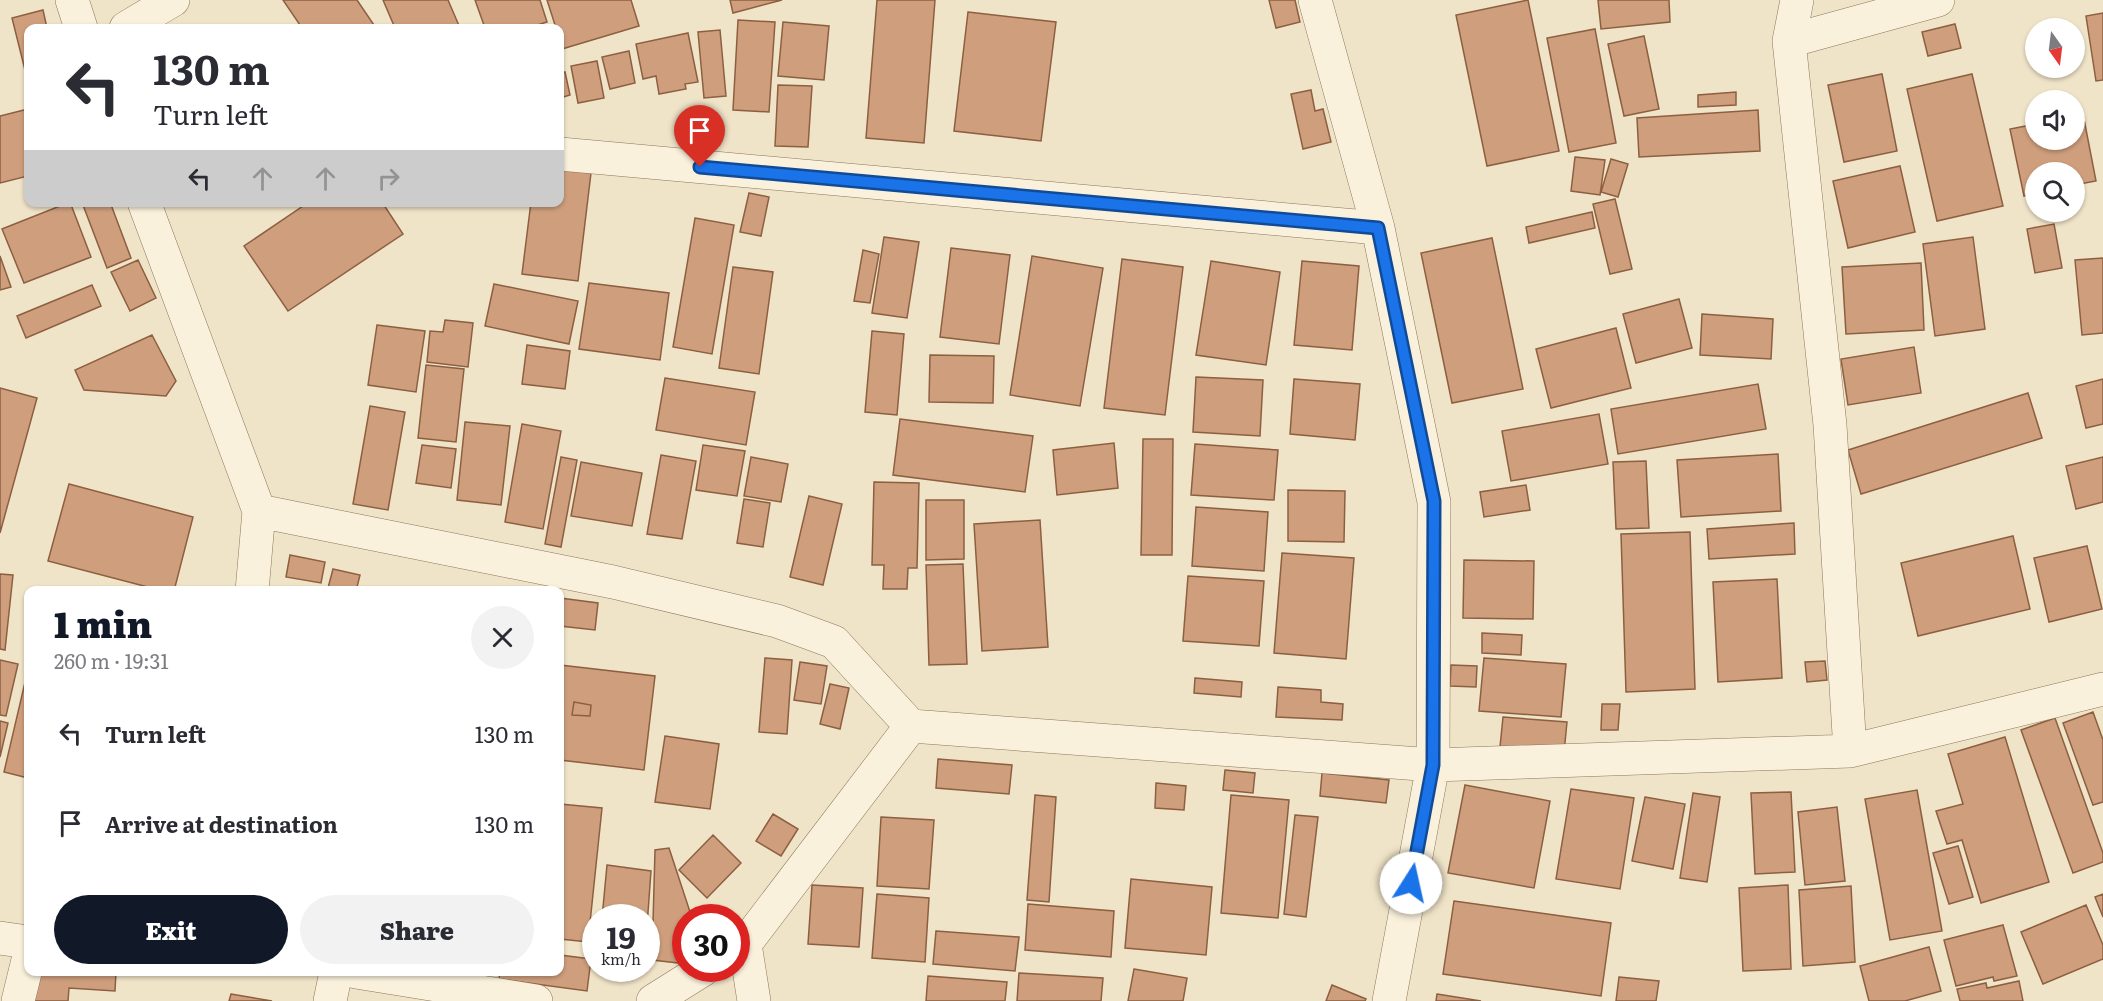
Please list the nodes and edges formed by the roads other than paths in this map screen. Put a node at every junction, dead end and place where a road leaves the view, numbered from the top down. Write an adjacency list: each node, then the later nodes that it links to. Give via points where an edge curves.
1 (72, 0): 6 (street)
2 (173, 0): 7 (street)
3 (1315, 0): 11 (street)
4 (1797, 0): 8 (street)
5 (1938, 0): 8 (street)
6 (80, 24)
7 (133, 24)
8 (1789, 40): 16 (street, via 1830,425)
9 (564, 154): 11 (street)
10 (146, 207): 12 (street)
11 (1378, 228): 17 (street, via 1434,501)
12 (259, 511): 13 (street); 15 (street, via 614,582 777,621 834,642)
13 (252, 586)
14 (2103, 688): 16 (street)
15 (911, 726): 17 (street); 18 (street)
16 (1850, 751): 17 (street)
17 (1433, 765): 31 (street)
18 (750, 934)
19 (0, 938): 20 (street)
20 (24, 941)
21 (24, 976): 26 (street)
22 (335, 976): 27 (street)
23 (381, 976): 28 (street)
24 (683, 982): 29 (street)
25 (750, 982): 30 (street)
26 (18, 1001)
27 (330, 1001)
28 (536, 1001)
29 (653, 1001)
30 (754, 1001)
31 (1389, 1001)

